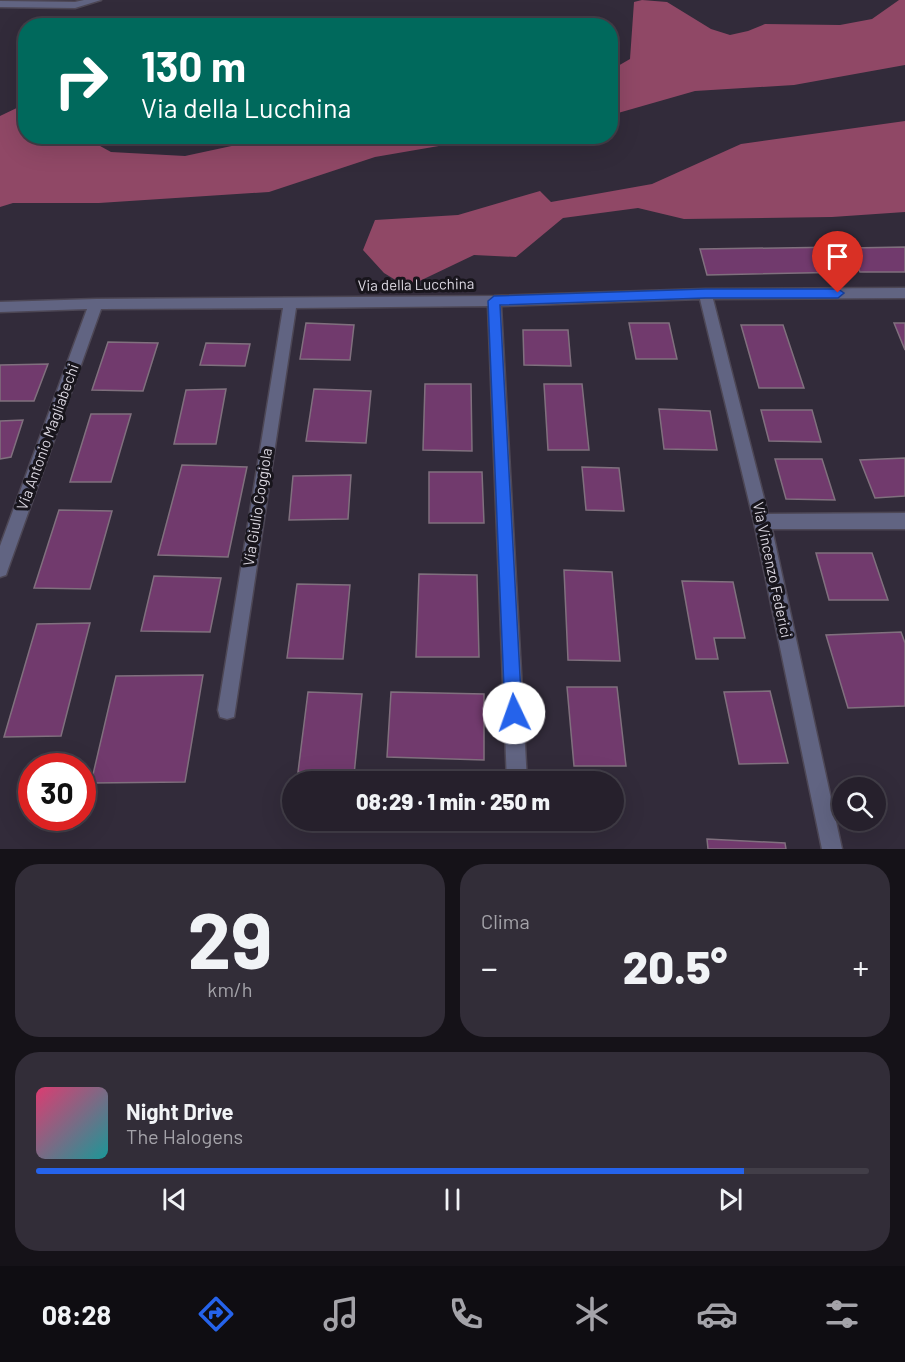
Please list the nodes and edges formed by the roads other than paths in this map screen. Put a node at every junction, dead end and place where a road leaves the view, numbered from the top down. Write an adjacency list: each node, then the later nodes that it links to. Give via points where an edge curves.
1 (96, 0): 2 (street, via 75,5)
2 (0, 4)
3 (905, 293): 4 (street, Via della Lucchina)
4 (705, 294): 5 (street, Via della Lucchina); 10 (street, Via Vincenzo Federici)
5 (494, 301): 6 (street, Via della Lucchina); 13 (street)
6 (290, 303): 7 (street, Via della Lucchina); 12 (street, Via Giulio Coggiola)
7 (96, 304): 8 (street, Via della Lucchina); 11 (street, Via Antonio Magliabechi)
8 (0, 307)
9 (905, 521): 10 (street)
10 (762, 522): 14 (street, Via Vincenzo Federici)
11 (0, 569)
12 (227, 710)
13 (516, 771)
14 (832, 849)

